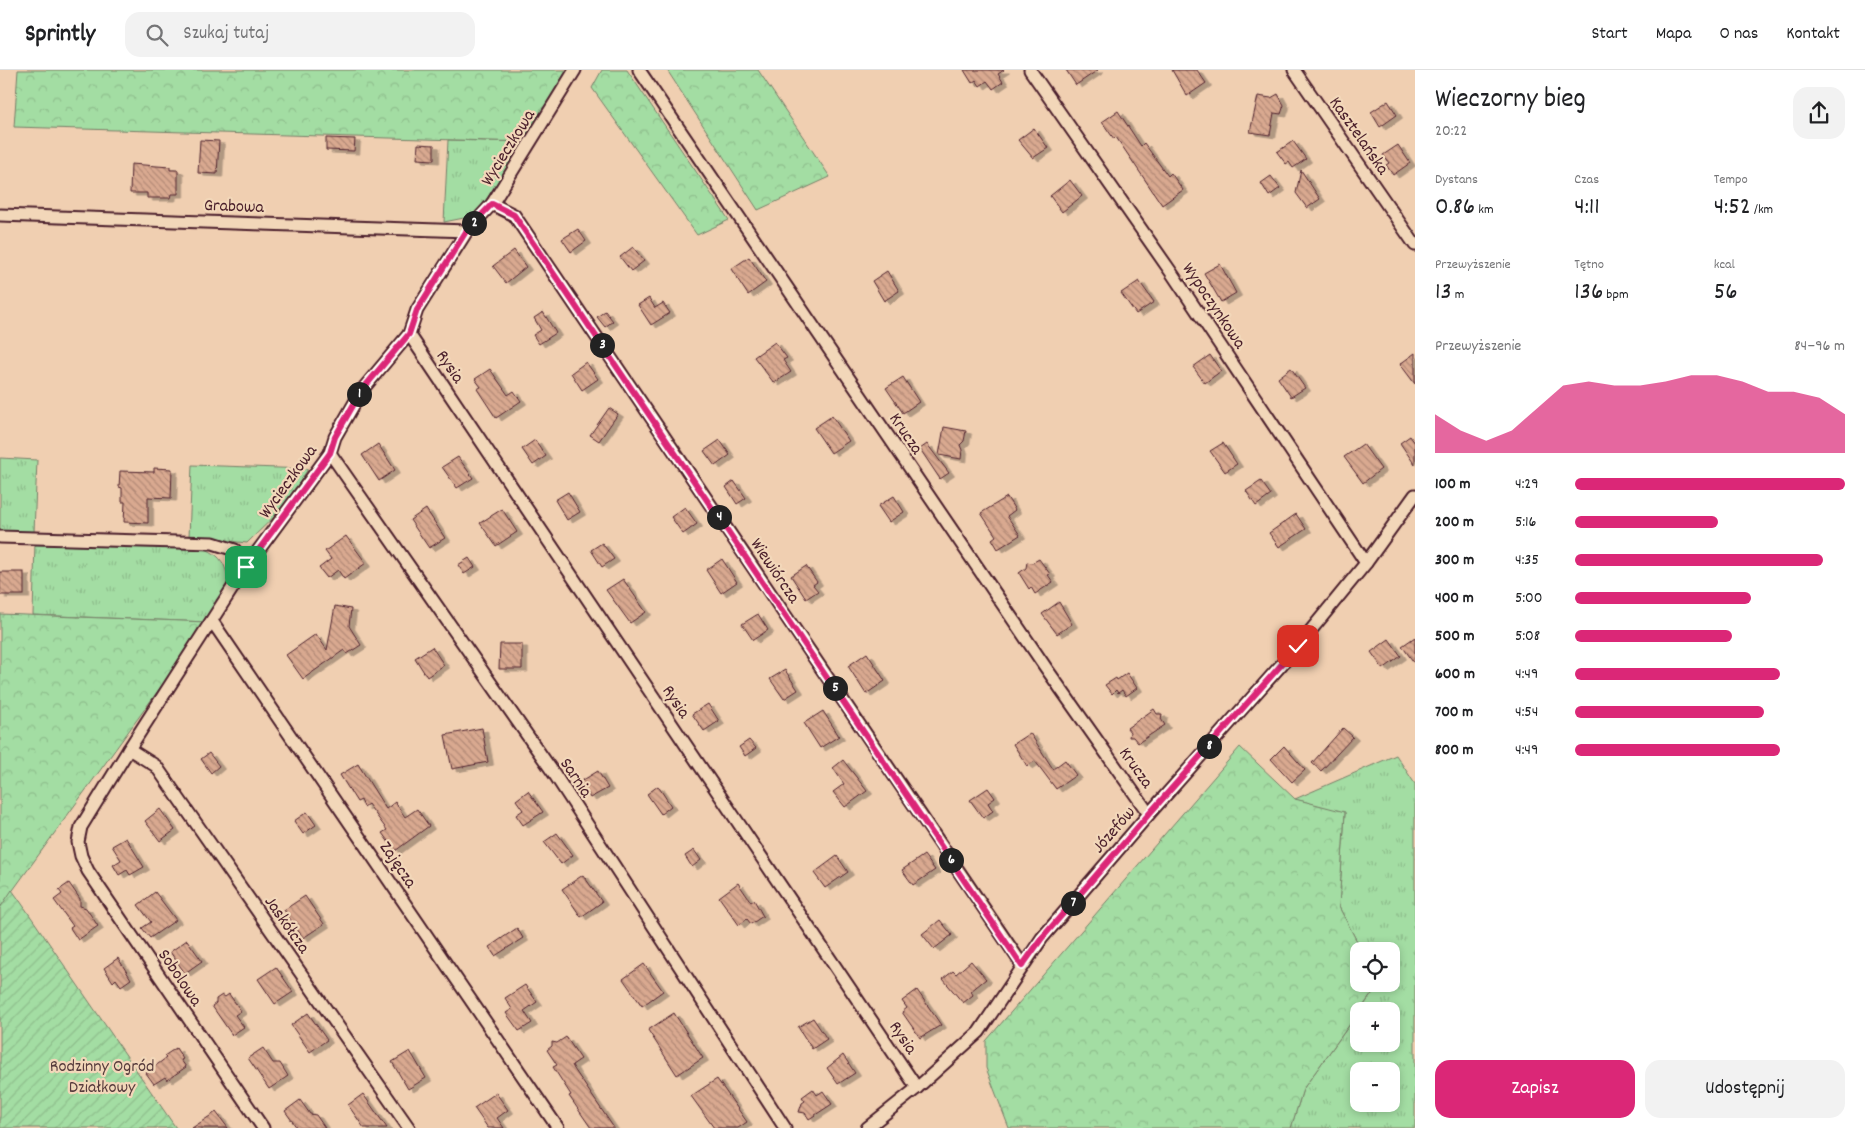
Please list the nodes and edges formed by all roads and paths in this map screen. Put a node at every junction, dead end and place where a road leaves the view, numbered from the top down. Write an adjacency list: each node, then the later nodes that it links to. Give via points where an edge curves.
1 (575, 70): 5 (street, Wycieczkowa)
2 (639, 70): 17 (street, Krucza)
3 (1030, 70): 13 (street, Wypoczynkowa, via 1171,272)
4 (1294, 70): 8 (street, Kasztelańska)
5 (492, 204): 7 (street, Wycieczkowa); 19 (street, Wiewiórcza, via 514,215)
6 (0, 215): 7 (street, Grabowa)
7 (467, 230): 9 (street, Wycieczkowa, via 417,310)
8 (1415, 245)
9 (409, 334): 10 (street, Wycieczkowa, via 362,390 335,437); 20 (street, Rysia)
10 (330, 453): 14 (street, Wycieczkowa); 24 (street, Sarnia, via 555,775)
11 (1415, 495): 13 (street, Józefów)
12 (0, 537): 14 (street, via 213,544 235,550)
13 (1366, 563): 17 (street, Józefów, via 1298,646)
14 (246, 567): 15 (street, Wycieczkowa)
15 (212, 621): 16 (street, Wycieczkowa); 23 (street, Zajęcza)
16 (129, 749): 18 (street, Wycieczkowa, via 82,827); 22 (street, Jaskółcza, via 156,766)
17 (1149, 814): 19 (street, Józefów, via 1042,938)
18 (78, 842): 21 (street, Sobolowa, via 88,871)
19 (1022, 966): 20 (street, Józefów, via 979,1032)
20 (917, 1088): 25 (street, Józefów)
21 (263, 1128)
22 (409, 1128)
23 (558, 1128)
24 (785, 1128)
25 (868, 1128)

